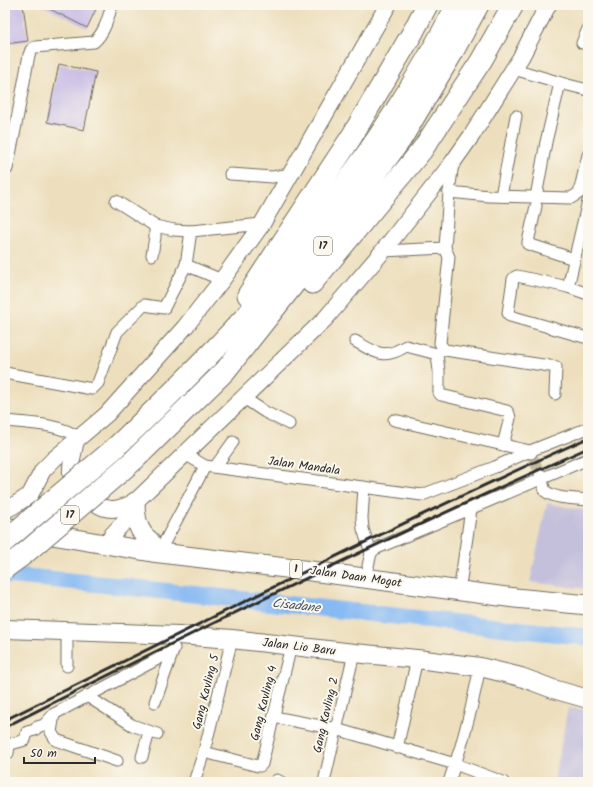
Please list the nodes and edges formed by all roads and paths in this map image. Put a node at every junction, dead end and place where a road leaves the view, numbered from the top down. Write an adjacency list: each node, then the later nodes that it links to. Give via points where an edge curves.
1 (112, 5): 16 (street, via 103,32 94,42 36,47 31,50)
2 (388, 5): 18 (main road)
3 (427, 5): 37 (highway, via 352,136)
4 (457, 5): 37 (highway, 17, via 434,48 382,132 275,280)
5 (478, 5): 38 (highway, 17, via 452,55 401,139 306,270)
6 (513, 5): 38 (highway, via 481,61 422,150 305,292)
7 (548, 5): 10 (main road)
8 (588, 29): 9 (street)
9 (582, 43)
10 (514, 69): 11 (street); 15 (main road)
11 (560, 83): 12 (street); 22 (street)
12 (588, 90)
13 (516, 116): 20 (street)
14 (588, 155): 22 (street, via 578,193 571,198)
15 (453, 162): 19 (street); 28 (main road)
16 (5, 170)
17 (230, 174): 18 (street)
18 (291, 174): 24 (main road)
19 (449, 192): 20 (street); 27 (street)
20 (500, 196): 22 (street)
21 (116, 201): 25 (street)
22 (536, 201): 30 (street, via 528,244)
23 (588, 201): 30 (street)
24 (262, 224): 26 (street); 32 (main road)
25 (155, 226): 26 (street); 29 (street)
26 (191, 231): 31 (street)
27 (445, 248): 28 (street); 40 (street, via 449,257 440,342 442,347 445,350 556,367)
28 (383, 251): 41 (main road, via 325,320)
29 (152, 255)
30 (574, 259): 33 (street)
31 (186, 266): 32 (street); 39 (street, via 164,308 144,305 117,332 98,383 92,389)
32 (222, 280): 46 (main road, via 185,327 107,414)
33 (568, 287): 34 (street); 35 (street, via 517,276 513,279 508,313 510,316)
34 (588, 294)
35 (584, 337)
36 (355, 341): 48 (street, via 374,352 385,354 396,352 406,346 436,354 439,393 507,411 510,418)
37 (209, 354): 62 (highway, 17, bridge, via 114,448)
38 (225, 371): 65 (highway, 17, bridge, via 134,460)
39 (5, 373)
40 (555, 394)
41 (244, 398): 44 (street); 49 (main road)
42 (394, 420): 48 (street)
43 (5, 421): 46 (street, via 63,429)
44 (289, 424)
45 (588, 428): 50 (street)
46 (76, 437): 56 (main road, via 71,467 72,480 76,485 104,508 126,507); 58 (main road, via 43,470 30,495)
47 (233, 442): 52 (street)
48 (503, 445): 50 (street)
49 (185, 454): 52 (street, Jalan Mandala); 56 (main road)
50 (532, 454): 54 (street, Jalan Mandala, via 422,495)
51 (588, 459): 53 (street)
52 (210, 466): 54 (street, Jalan Mandala); 63 (street)
53 (541, 476): 55 (street, via 545,490 556,497); 57 (street)
54 (364, 487): 64 (street, via 362,518)
55 (588, 500)
56 (135, 502): 61 (main road, via 124,522); 63 (highway, via 135,516 143,534)
57 (471, 509): 64 (street, via 375,549); 66 (street)
58 (5, 510)
59 (5, 516): 61 (highway, Jalan Daan Mogot / 1)
60 (5, 527): 68 (highway, Jalan Daan Mogot / 1, via 152,552)
61 (112, 535): 63 (highway, Jalan Daan Mogot / 1)
62 (5, 541)
63 (157, 542): 64 (highway, Jalan Daan Mogot / 1)
64 (370, 559): 66 (highway, Jalan Daan Mogot / 1)
65 (5, 568)
66 (461, 579): 67 (highway, Jalan Daan Mogot / 1)
67 (588, 594)
68 (588, 605)
69 (5, 629): 70 (main road, Jalan Lio Baru)
70 (67, 631): 72 (main road, Jalan Lio Baru); 76 (street)
71 (232, 639): 72 (main road, Jalan Lio Baru); 73 (main road, Jalan Lio Baru); 85 (street, Gang Kavling 5)
72 (176, 643): 78 (street); 80 (street)
73 (291, 646): 74 (main road, Jalan Lio Baru); 82 (street, Gang Kavling 4)
74 (354, 653): 75 (main road, Jalan Lio Baru); 83 (street, Gang Kavling 2)
75 (417, 660): 77 (main road, Jalan Lio Baru); 84 (street)
76 (67, 666)
77 (480, 667): 79 (main road, Jalan Lio Baru, via 521,677); 89 (street)
78 (87, 696): 81 (street); 87 (street, via 132,725 153,733)
79 (588, 699)
80 (155, 702)
81 (54, 714): 86 (street, via 44,725 27,732 25,740 9,745 8,753); 88 (street, via 51,732 56,740)
82 (274, 717): 83 (street); 85 (street, Gang Kavling 4, via 260,766)
83 (336, 730): 84 (street); 91 (street, Gang Kavling 2)
84 (397, 748): 89 (street)
85 (204, 752): 90 (street, Gang Kavling 5)
86 (5, 754)
87 (142, 757)
88 (117, 762)
89 (455, 764): 92 (street); 93 (street)
90 (194, 782)
91 (324, 782)
92 (449, 782)
93 (503, 782)

